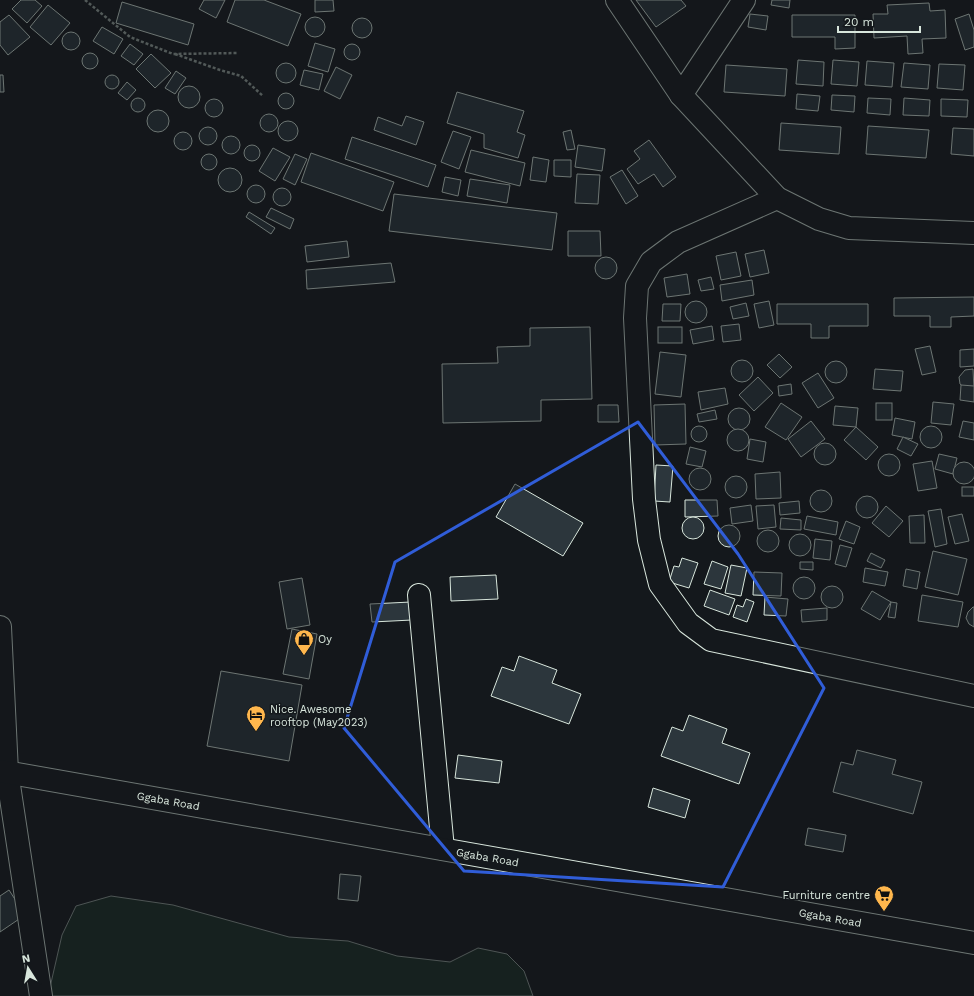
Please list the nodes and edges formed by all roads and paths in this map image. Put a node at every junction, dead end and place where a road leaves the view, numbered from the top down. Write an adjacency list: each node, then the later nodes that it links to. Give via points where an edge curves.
1 (85, 0): 5 (path, via 130,37)
2 (617, 0): 6 (street)
3 (744, 0): 6 (street)
4 (238, 53): 5 (path)
5 (173, 54): 7 (path, via 241,76)
6 (681, 95): 8 (street)
7 (263, 96)
8 (777, 198): 9 (street, via 819,219 849,228); 12 (street, via 678,242 651,262 637,286 635,318 644,499 649,540 660,584 688,623 711,640)
9 (974, 233)
10 (420, 595): 14 (street)
11 (0, 627): 13 (street)
12 (974, 696)
13 (4, 772): 14 (street, Ggaba Road); 16 (street)
14 (443, 849): 15 (street, Ggaba Road)
15 (974, 943)
16 (41, 996)

